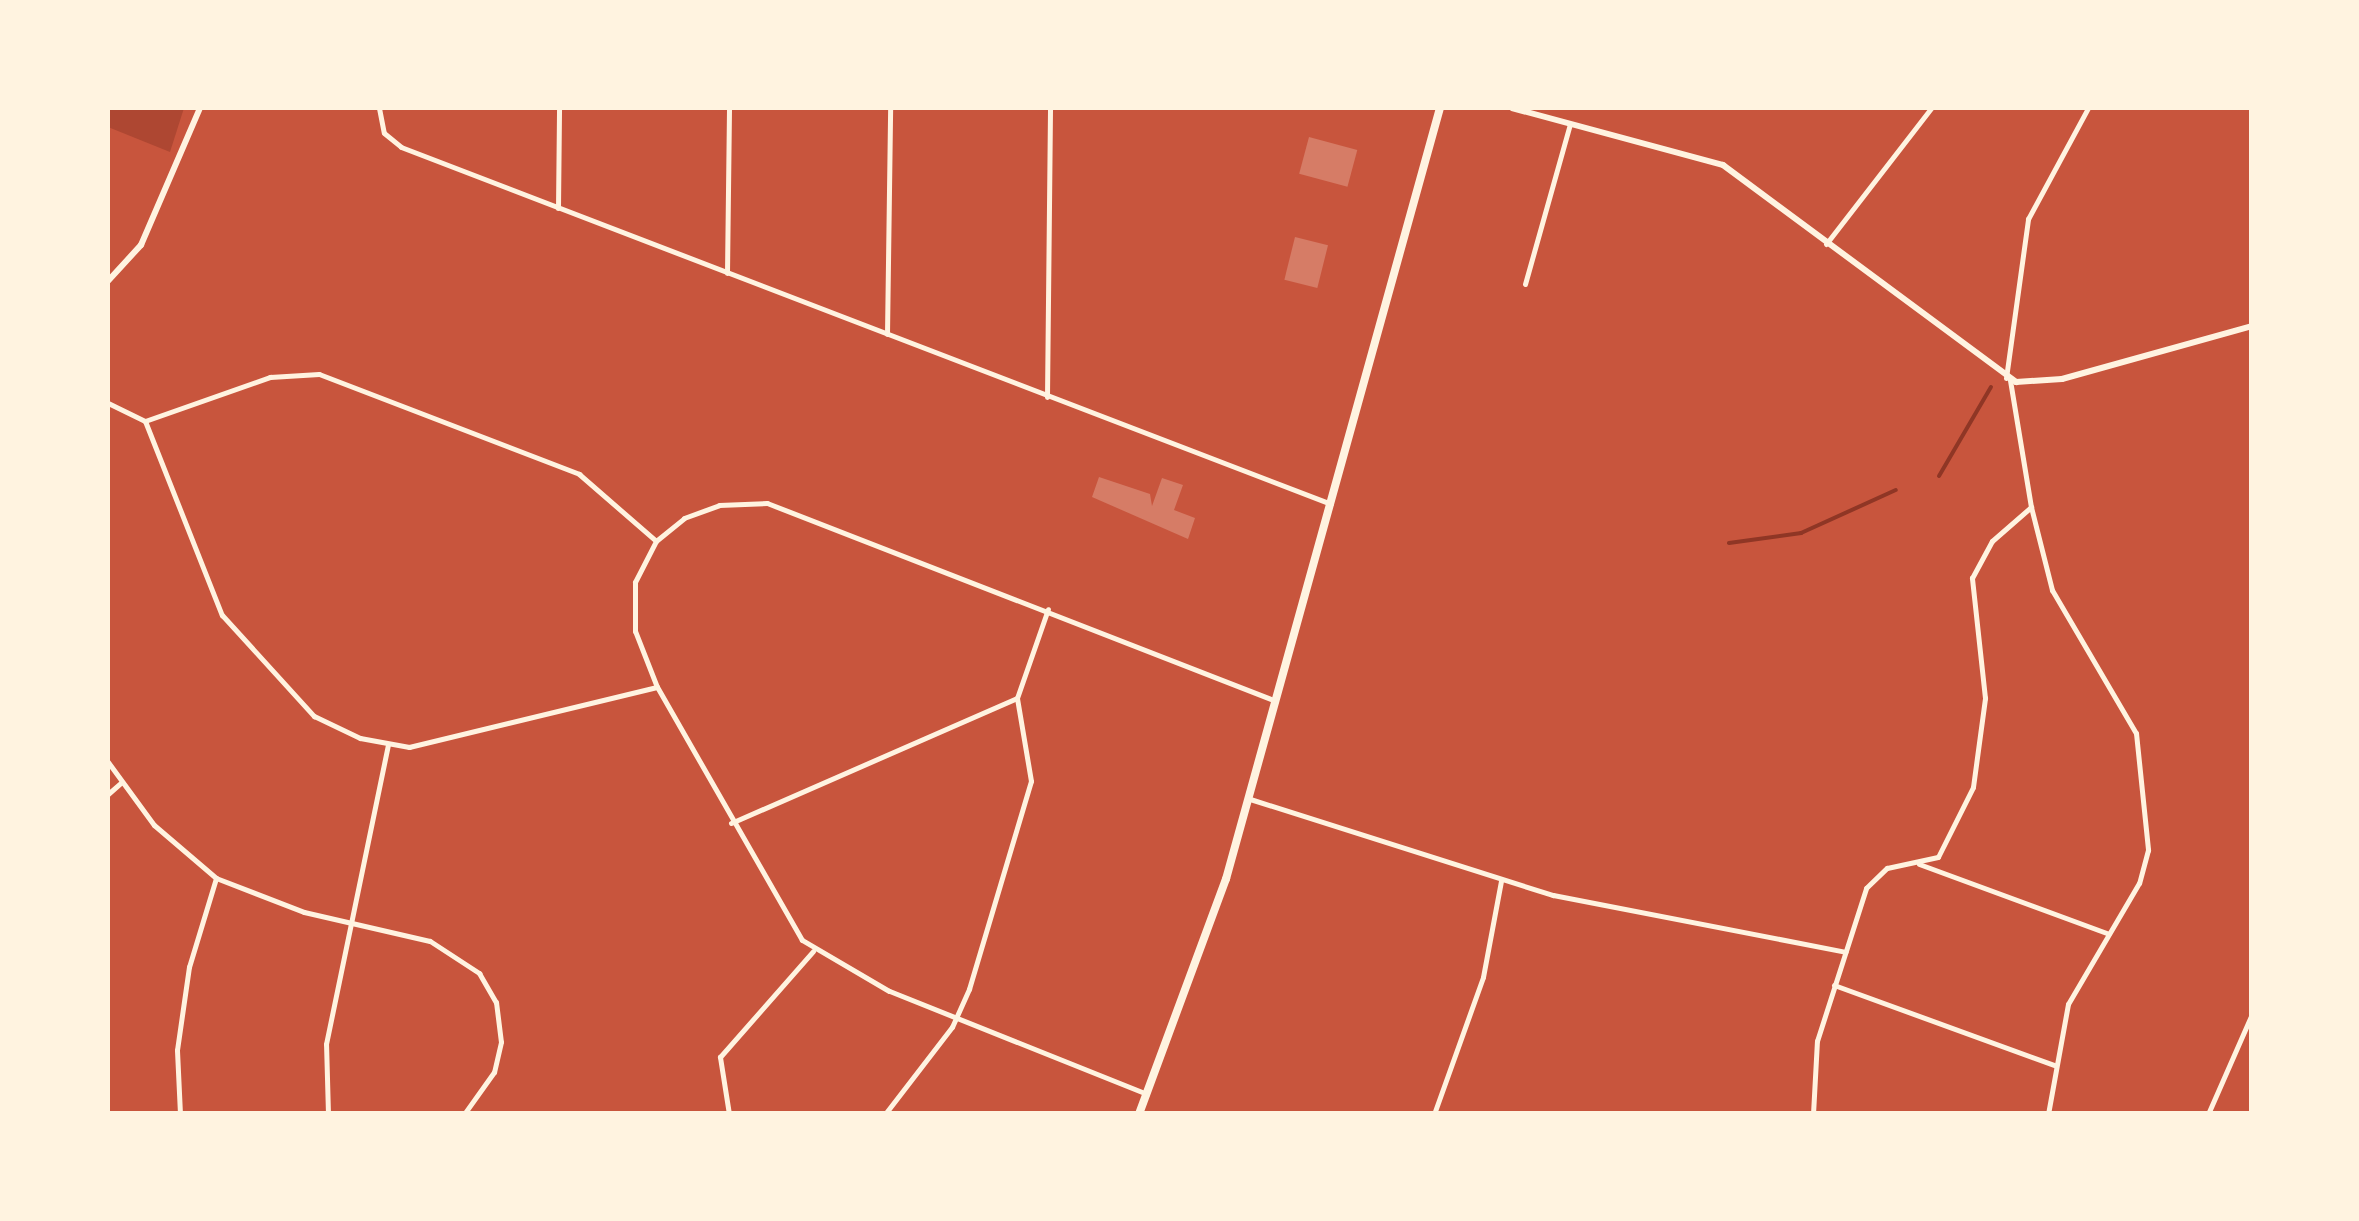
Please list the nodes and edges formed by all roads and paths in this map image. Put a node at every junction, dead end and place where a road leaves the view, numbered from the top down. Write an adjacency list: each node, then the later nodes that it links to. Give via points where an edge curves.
1 (200, 108): 15 (street, via 141,244)
2 (379, 108): 12 (street, via 384,132 400,147)
3 (559, 108): 12 (street)
4 (729, 108): 14 (street)
5 (890, 108): 18 (street)
6 (1050, 108): 20 (street)
7 (1440, 108): 23 (main road)
8 (1512, 108): 11 (street)
9 (1931, 108): 13 (street)
10 (2088, 108): 19 (street, via 2028,219)
11 (1571, 122): 13 (street, via 1723,165); 16 (street)
12 (558, 208): 14 (street)
13 (1826, 244): 19 (street)
14 (726, 273): 18 (street)
15 (108, 281)
16 (1525, 284)
17 (2252, 326): 19 (street, via 2040,384)
18 (888, 335): 20 (street)
19 (2008, 379): 24 (street)
20 (1047, 397): 23 (street)
21 (108, 403): 22 (street)
22 (145, 421): 25 (street, via 270,377 319,374 579,474); 30 (street, via 198,570 235,634 294,701)
23 (1330, 504): 29 (main road)
24 (2032, 508): 36 (street, via 1992,541 1972,578 1985,698 1980,757 1948,846); 40 (street, via 2052,590 2140,746 2146,864)
25 (656, 542): 26 (street, via 696,512 767,503); 27 (street, via 632,596)
26 (1048, 609): 28 (street); 29 (street)
27 (657, 687): 30 (street, via 470,737); 35 (street)
28 (1017, 698): 35 (street); 45 (street, via 1031,781)
29 (1276, 701): 34 (main road)
30 (388, 745): 39 (street)
31 (108, 762): 32 (street)
32 (122, 782): 33 (street); 37 (street, via 179,850)
33 (108, 794)
34 (1250, 799): 38 (street); 47 (main road)
35 (730, 824): 41 (street)
36 (1919, 864): 40 (street); 42 (street, via 1880,871)
37 (216, 878): 39 (street); 48 (street, via 189,967)
38 (1502, 881): 42 (street); 54 (street, via 1482,977)
39 (351, 922): 49 (street, via 323,1064); 50 (street, via 448,948 479,973 496,1002 500,1052)
40 (2109, 934): 46 (street, via 2068,1004)
41 (813, 951): 45 (street); 51 (street, via 720,1056)
42 (1844, 952): 43 (street)
43 (1833, 985): 46 (street); 55 (street, via 1816,1041)
44 (2252, 1014): 57 (street)
45 (958, 1016): 47 (street); 52 (street)
46 (2056, 1066): 56 (street)
47 (1148, 1094): 53 (main road)
48 (180, 1114)
49 (328, 1114)
50 (464, 1114)
51 (729, 1114)
52 (885, 1114)
53 (1138, 1114)
54 (1434, 1114)
55 (1813, 1114)
56 (2048, 1114)
57 (2208, 1114)

